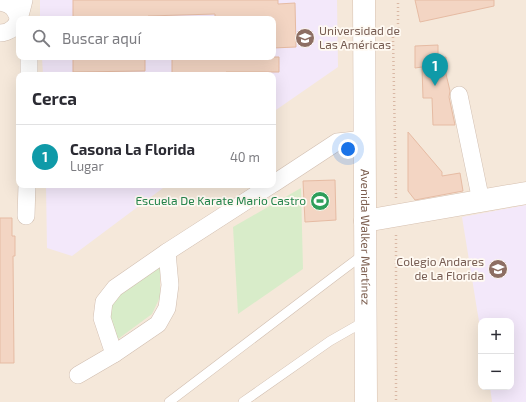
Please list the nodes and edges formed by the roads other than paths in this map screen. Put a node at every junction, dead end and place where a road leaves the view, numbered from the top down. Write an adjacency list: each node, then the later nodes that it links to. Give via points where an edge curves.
1 (24, 0): 5 (street)
2 (364, 0): 11 (main road, Avenida Walker Martínez)
3 (0, 2): 4 (street, via 14,8)
4 (18, 16)
5 (20, 16)
6 (16, 24): 7 (street, via 13,28)
7 (0, 33)
8 (29, 60): 9 (street)
9 (29, 72)
10 (458, 95): 16 (street)
11 (365, 139): 12 (street, via 337,142); 18 (main road, Avenida Walker Martínez)
12 (276, 181)
13 (27, 188): 17 (street)
14 (266, 188): 19 (street)
15 (526, 193): 16 (main road)
16 (481, 201): 18 (main road)
17 (26, 216)
18 (365, 221): 20 (main road, Avenida Walker Martínez)
19 (168, 252): 22 (street, via 170,285 167,308 158,324); 22 (street, via 115,288 104,302 102,318)
20 (365, 254): 21 (main road, Avenida Walker Martínez); 24 (lane)
21 (366, 321): 25 (lane, via 330,341); 26 (main road, Avenida Walker Martínez)
22 (114, 354): 23 (street)
23 (78, 375)
24 (169, 402)
25 (243, 402)
26 (366, 402)

